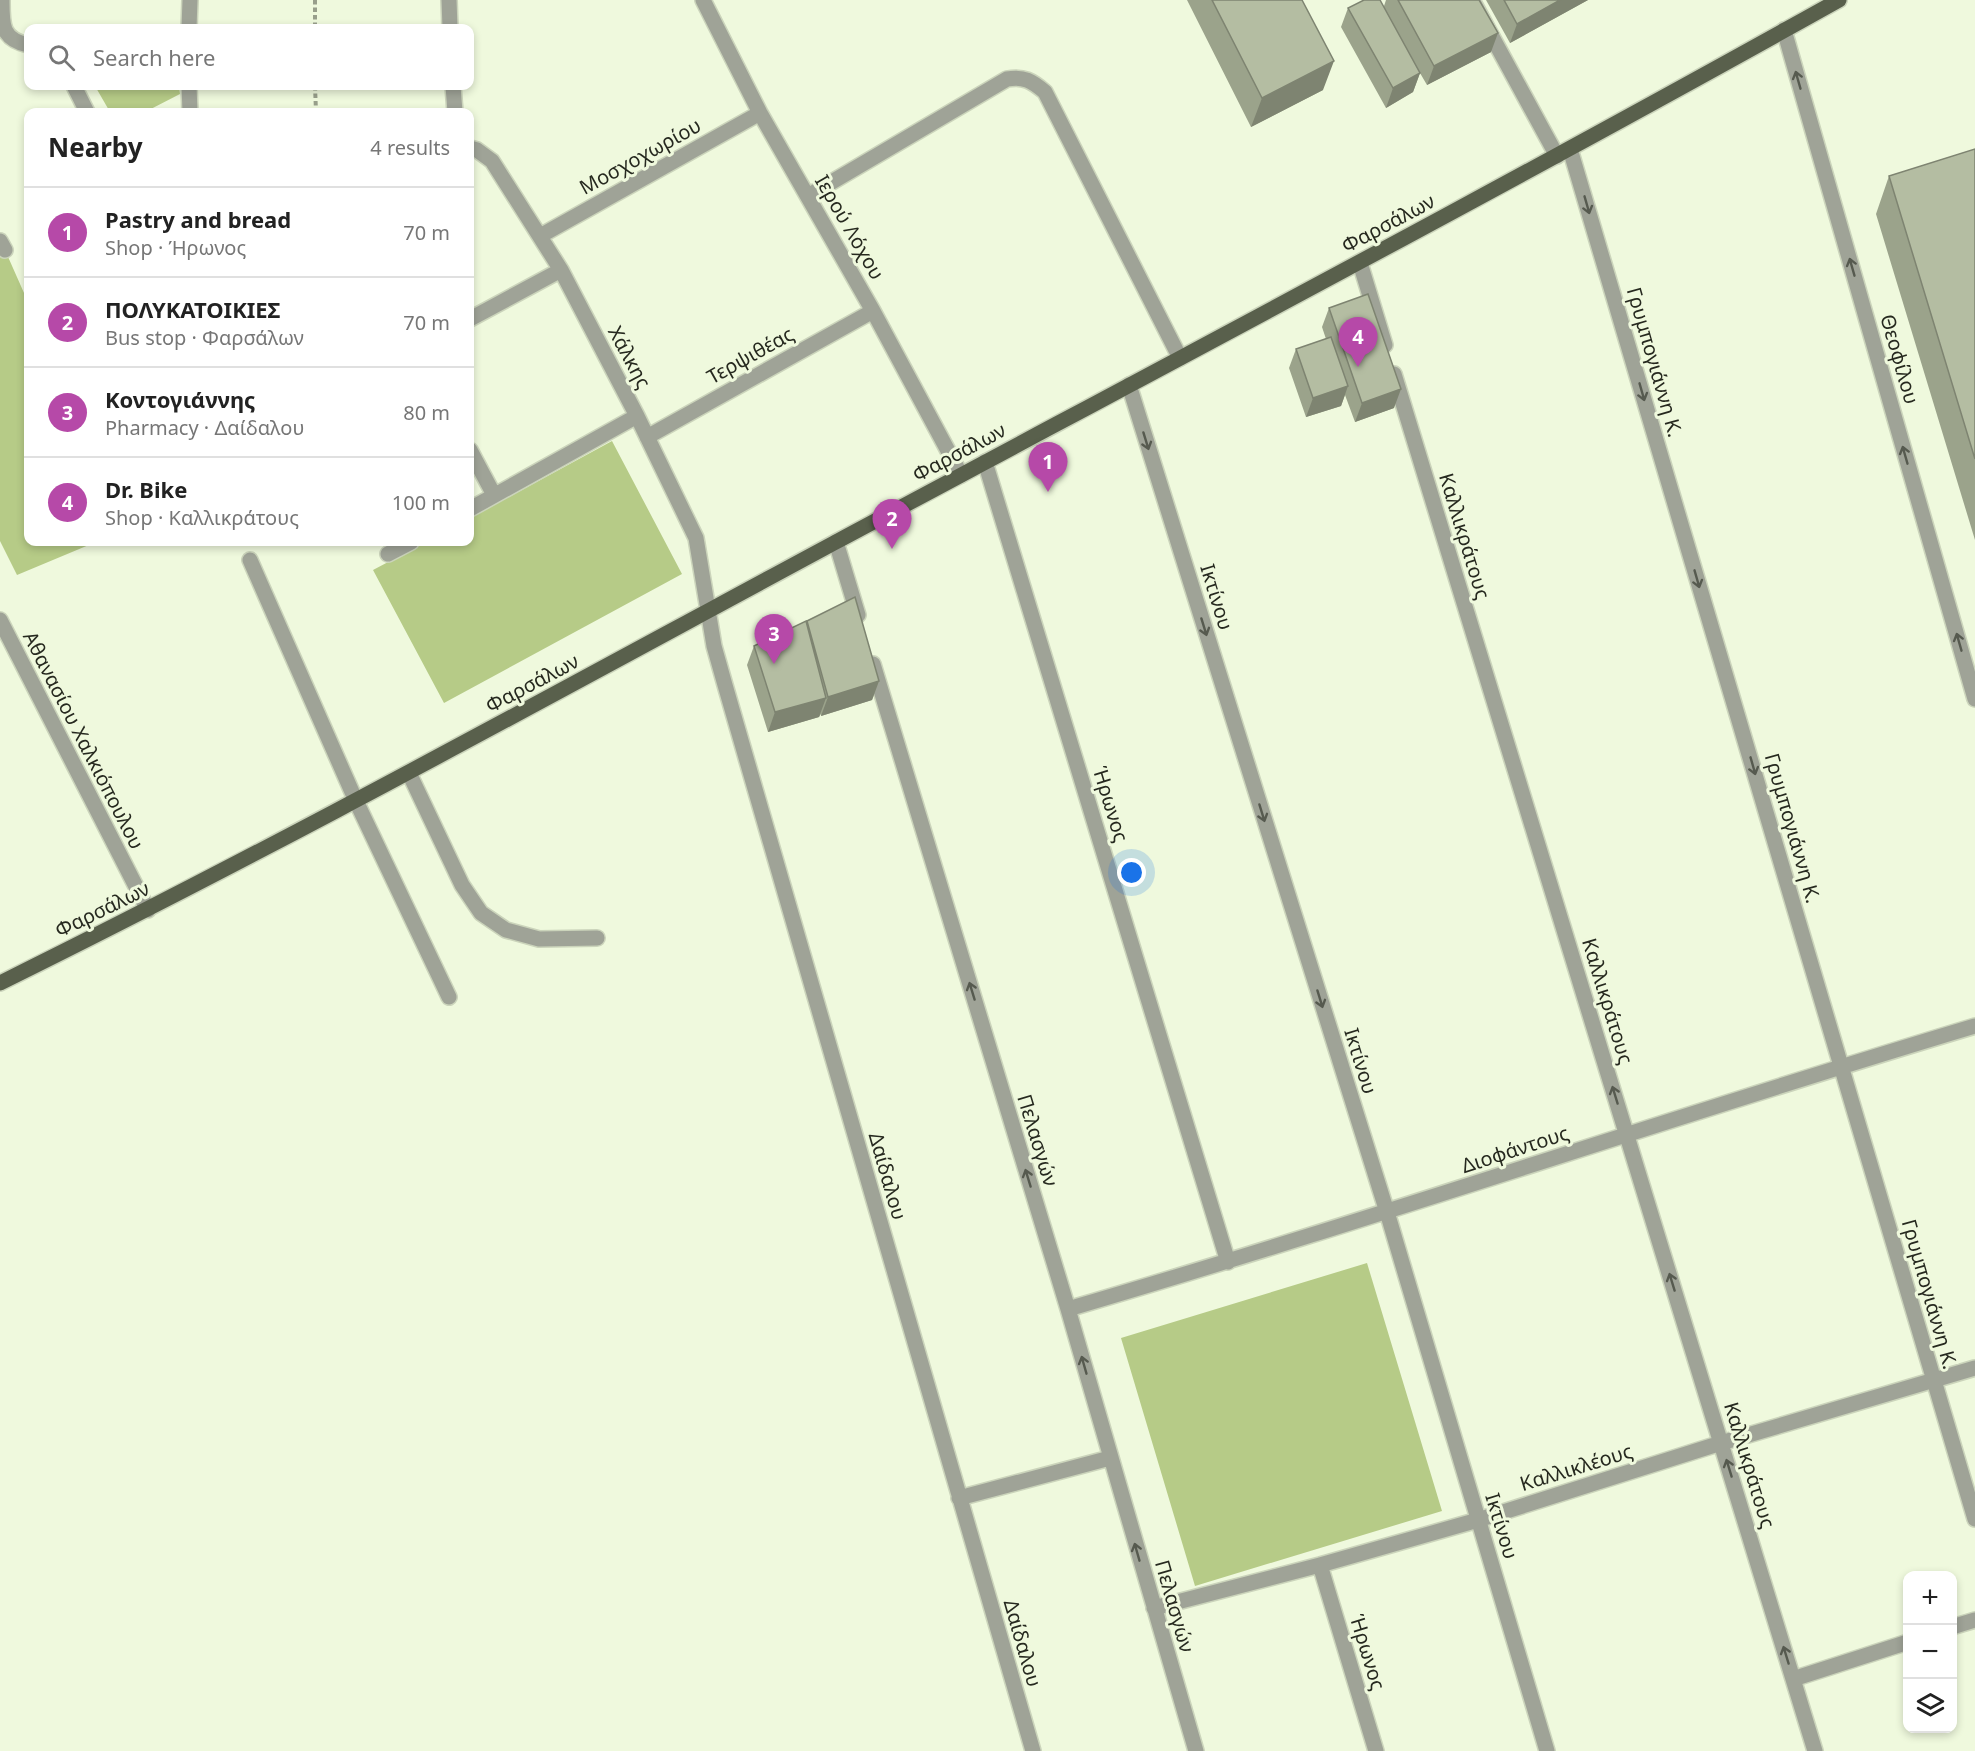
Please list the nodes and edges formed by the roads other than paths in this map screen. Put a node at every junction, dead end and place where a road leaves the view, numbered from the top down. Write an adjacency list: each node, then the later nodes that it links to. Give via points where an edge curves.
1 (2, 0): 10 (street, via 5,32)
2 (190, 0): 7 (street)
3 (449, 0): 8 (street)
4 (703, 0): 17 (street, Ιερού Λόχου)
5 (1472, 0): 19 (street, Γρυμπογιάννη Κ.)
6 (1839, 0): 9 (main road, Φαρσάλων)
7 (189, 24)
8 (450, 24)
9 (1784, 30): 19 (main road, Φαρσάλων); 41 (street, Θεοφίλου, one-way to 9)
10 (24, 44)
11 (76, 90): 14 (street)
12 (189, 90): 15 (street)
13 (453, 90): 16 (street)
14 (85, 108)
15 (190, 108)
16 (455, 108)
17 (760, 113): 20 (street, Ιερού Λόχου); 21 (street, Μοσχοχωρίου)
18 (474, 149): 21 (street, Χάλκης, via 492,161)
19 (1564, 153): 22 (main road, Φαρσάλων); 49 (street, Γρυμπογιάννη Κ., one-way to 49)
20 (808, 196): 24 (street, Ιερού Λόχου); 26 (street, via 1006,80 1020,77 1032,82 1045,92)
21 (540, 236): 23 (street, Χάλκης)
22 (1360, 263): 26 (main road, Φαρσάλων); 50 (street, Καλλικράτους, one-way to 22)
23 (561, 270): 25 (street); 28 (street, Χάλκης)
24 (873, 311): 29 (street, Τερψιθέας); 32 (street, Ιερού Λόχου)
25 (474, 317)
26 (1180, 358): 27 (main road, Φαρσάλων)
27 (1129, 385): 31 (main road, Φαρσάλων); 51 (street, Ικτίνου, one-way to 51)
28 (637, 416): 29 (street, Χάλκης); 33 (street)
29 (647, 437): 39 (street, Χάλκης, via 696,538)
30 (474, 458): 33 (street)
31 (985, 462): 32 (main road, Φαρσάλων); 52 (street, Ήρωνος)
32 (961, 475): 35 (main road, Φαρσάλων)
33 (494, 495): 34 (street)
34 (474, 507)
35 (836, 542): 39 (main road, Φαρσάλων); 53 (street, Πελασγών, one-way to 35)
36 (403, 546): 37 (street)
37 (388, 554)
38 (250, 560): 43 (street)
39 (707, 611): 42 (main road, Φαρσάλων); 58 (street, Δαίδαλου, via 724,685)
40 (0, 620): 44 (street, Αθανασίου Χαλκιόπουλου)
41 (1975, 699)
42 (409, 773): 43 (main road, Φαρσάλων); 45 (street, via 462,885 481,913 506,930 539,939)
43 (356, 801): 44 (main road, Φαρσάλων); 47 (street)
44 (148, 910): 46 (main road, Φαρσάλων)
45 (597, 938)
46 (0, 983)
47 (449, 997)
48 (1975, 1026): 49 (street, Διοφάντους)
49 (1841, 1066): 50 (street, Διοφάντους); 55 (street, Γρυμπογιάννη Κ.)
50 (1627, 1135): 51 (street, Διοφάντους); 56 (street, Καλλικράτους, one-way to 50)
51 (1387, 1212): 52 (street, Διοφάντους); 59 (street, Ικτίνου)
52 (1228, 1262): 53 (street, Διοφάντους)
53 (1068, 1309): 57 (street, Πελασγών, one-way to 53)
54 (1975, 1368): 55 (street, Καλλικλέους)
55 (1934, 1380): 56 (street, Καλλικλέους); 60 (street, Γρυμπογιάννη Κ.)
56 (1721, 1443): 59 (street, Καλλικλέους); 66 (street, Καλλικράτους, one-way to 56)
57 (1110, 1458): 58 (street); 62 (street, Πελασγών, one-way to 57)
58 (959, 1498): 67 (street, Δαίδαλου)
59 (1478, 1520): 61 (street, Καλλικλέους); 70 (street, Ικτίνου)
60 (1975, 1520)
61 (1320, 1565): 62 (street, Καλλικλέους); 69 (street, Ήρωνος)
62 (1154, 1608): 68 (street, Πελασγών)
63 (1975, 1620): 64 (street)
64 (1957, 1627)
65 (1903, 1644): 66 (street)
66 (1793, 1679): 71 (street, Καλλικράτους)
67 (1033, 1751)
68 (1196, 1751)
69 (1376, 1751)
70 (1547, 1751)
71 (1815, 1751)

